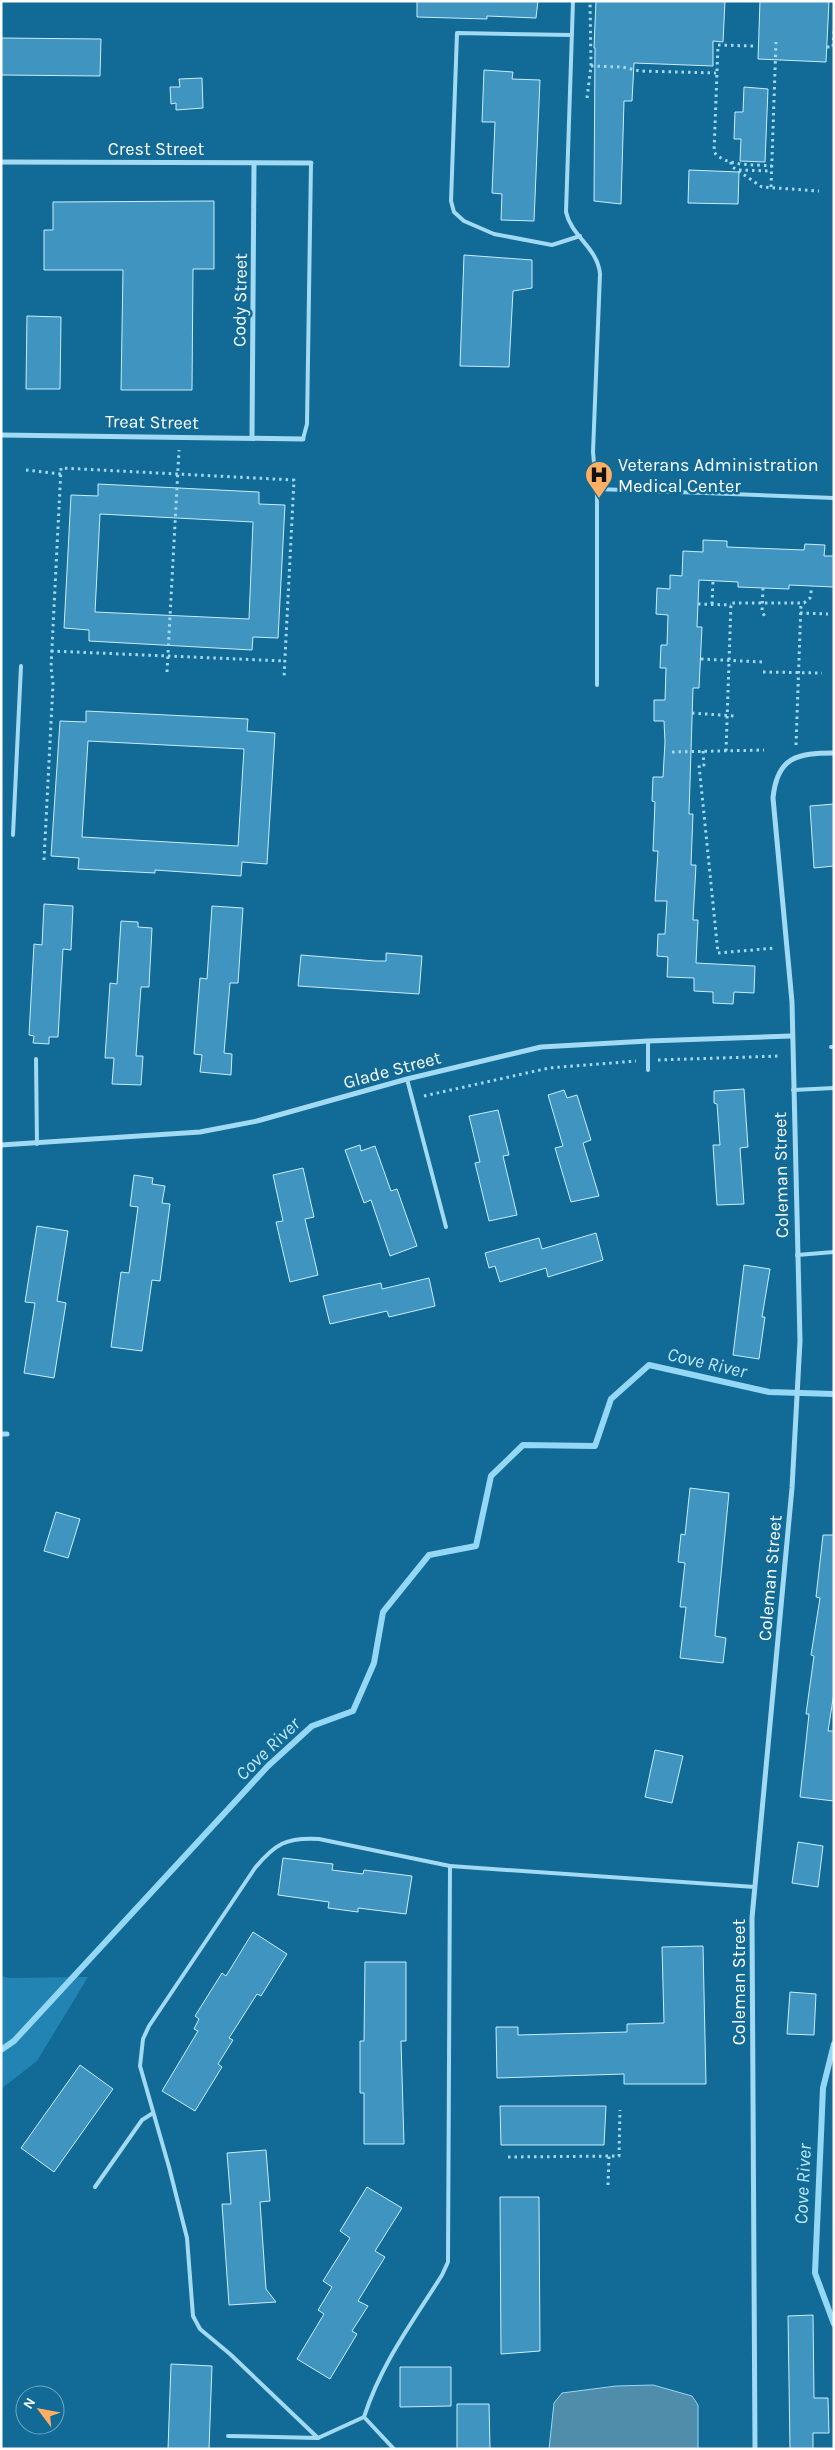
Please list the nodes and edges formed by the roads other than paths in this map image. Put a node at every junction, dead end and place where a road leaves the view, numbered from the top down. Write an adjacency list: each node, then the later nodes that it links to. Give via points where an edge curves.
1 (573, 1): 2 (lane)
2 (572, 35): 6 (lane, via 566,210); 6 (lane, via 457,33 451,202 454,212 464,221 494,234 552,245)
3 (1, 162): 5 (street, Crest Street)
4 (311, 163): 5 (street, Crest Street); 9 (lane, via 307,424)
5 (254, 164): 8 (street, Cody Street)
6 (580, 236): 10 (lane, via 595,256 599,268 593,448)
7 (1, 435): 8 (street, Treat Street)
8 (252, 437): 9 (street, Treat Street)
9 (303, 439)
10 (597, 489): 11 (lane); 13 (lane)
11 (834, 498)
12 (21, 666): 15 (lane)
13 (597, 685)
14 (834, 753): 16 (street, Coleman Street, via 811,753 786,762 774,785 792,1002)
15 (13, 835)
16 (791, 1036): 17 (street, Glade Street); 22 (street, Coleman Street)
17 (648, 1041): 19 (lane); 20 (street, Glade Street, via 541,1048)
18 (36, 1059): 23 (lane)
19 (648, 1070)
20 (407, 1078): 23 (street, Glade Street, via 297,1111 209,1130); 25 (lane)
21 (834, 1088): 22 (lane)
22 (793, 1090): 27 (street, Coleman Street)
23 (36, 1144): 24 (street, Glade Street)
24 (1, 1145)
25 (446, 1227)
26 (834, 1252): 27 (lane)
27 (797, 1255): 29 (street, Coleman Street, via 800,1341 792,1488)
28 (450, 1866): 29 (lane); 30 (lane, via 319,1839 300,1838 269,1851 142,2039 140,2066); 32 (lane, via 448,2262 385,2364)
29 (756, 1887): 36 (street, Coleman Street, via 752,1928)
30 (153, 2113): 31 (lane, via 142,2120); 34 (lane, via 187,2238 193,2316 200,2328)
31 (95, 2187)
32 (364, 2417): 34 (lane); 35 (lane)
33 (228, 2436): 34 (lane)
34 (318, 2438)
35 (394, 2449)
36 (755, 2449)

